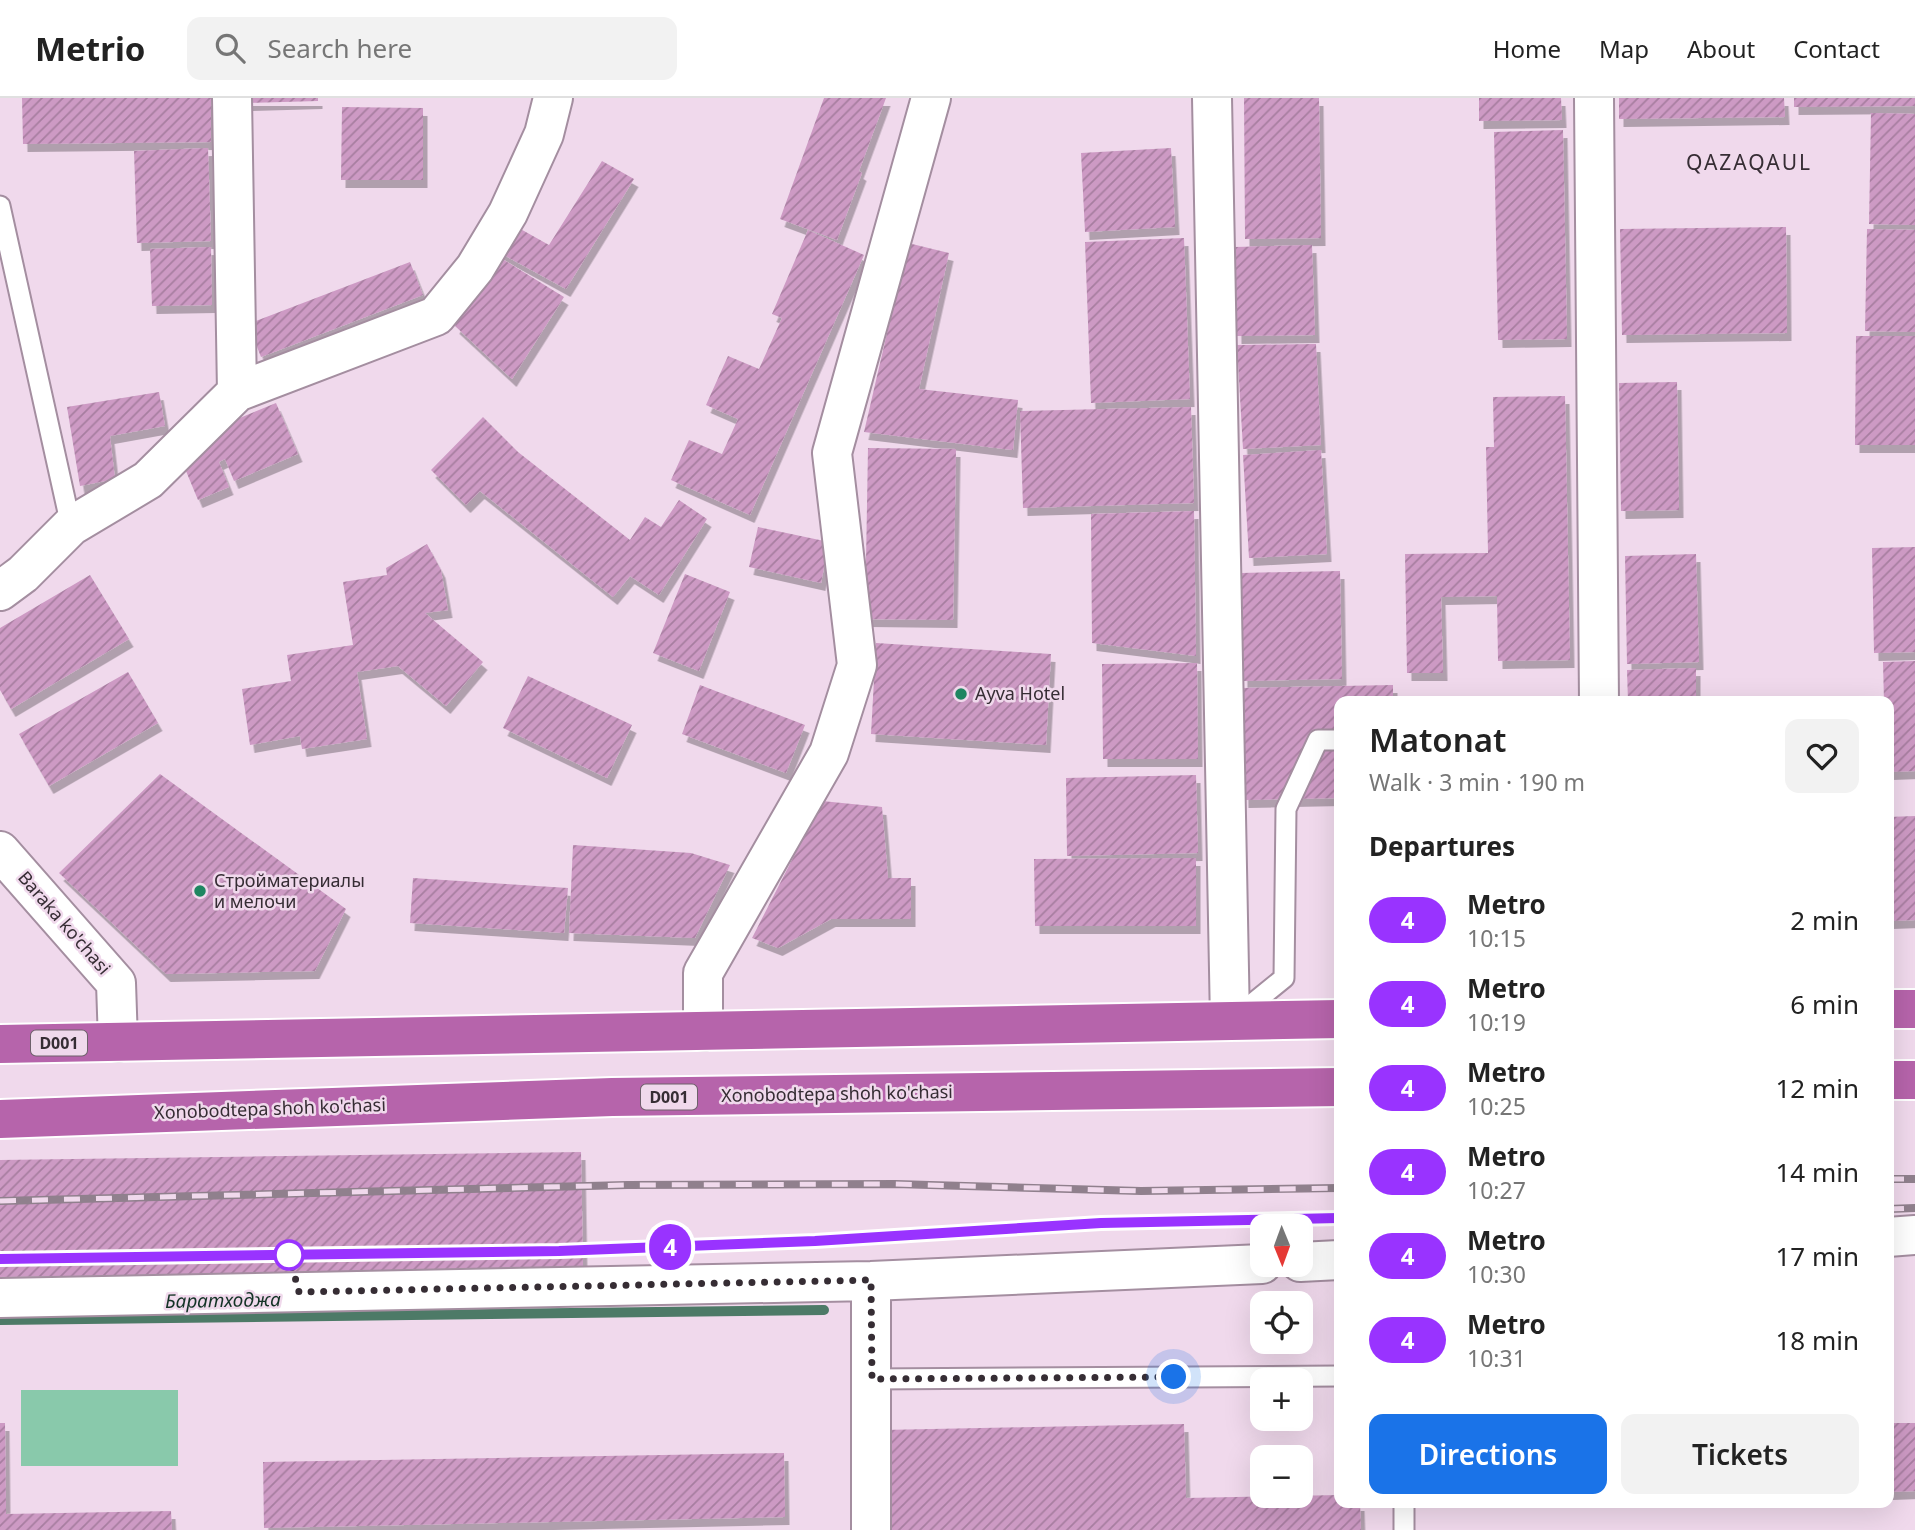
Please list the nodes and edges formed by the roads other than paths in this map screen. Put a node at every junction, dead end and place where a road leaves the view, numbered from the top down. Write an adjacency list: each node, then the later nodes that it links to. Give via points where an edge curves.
1 (232, 98): 7 (street)
2 (553, 98): 7 (street, via 544,134 508,213 475,268 436,316)
3 (932, 98): 17 (street, via 832,453 857,665 829,753 703,973)
4 (1212, 98): 16 (street)
5 (1594, 98): 10 (street)
6 (0, 206): 8 (lane)
7 (237, 392): 8 (street, via 148,480)
8 (71, 526): 9 (street)
9 (0, 591)
10 (1599, 696)
11 (1334, 740): 16 (lane, via 1318,740 1286,809 1284,978)
12 (0, 851): 18 (street, Baraka ko'chasi, via 116,983)
13 (1894, 1009): 14 (highway)
14 (1915, 1009)
15 (1334, 1019): 16 (highway, D001)
16 (1230, 1021): 17 (highway, D001)
17 (703, 1031): 18 (highway, D001)
18 (118, 1042): 19 (highway, D001)
19 (0, 1044)
20 (1894, 1080): 21 (highway)
21 (1915, 1080)
22 (1334, 1087): 23 (highway, Xonobodtepa shoh ko'chasi / D001, via 612,1097)
23 (0, 1119)
24 (1915, 1235): 25 (street)
25 (1894, 1237)
26 (1334, 1260): 27 (street)
27 (1313, 1261)
28 (1250, 1265): 30 (street)
29 (0, 1298): 30 (street)
30 (871, 1306): 32 (street)
31 (1334, 1376): 32 (lane)
32 (872, 1379): 34 (street)
33 (1404, 1508): 35 (lane)
34 (871, 1530)
35 (1405, 1530)

